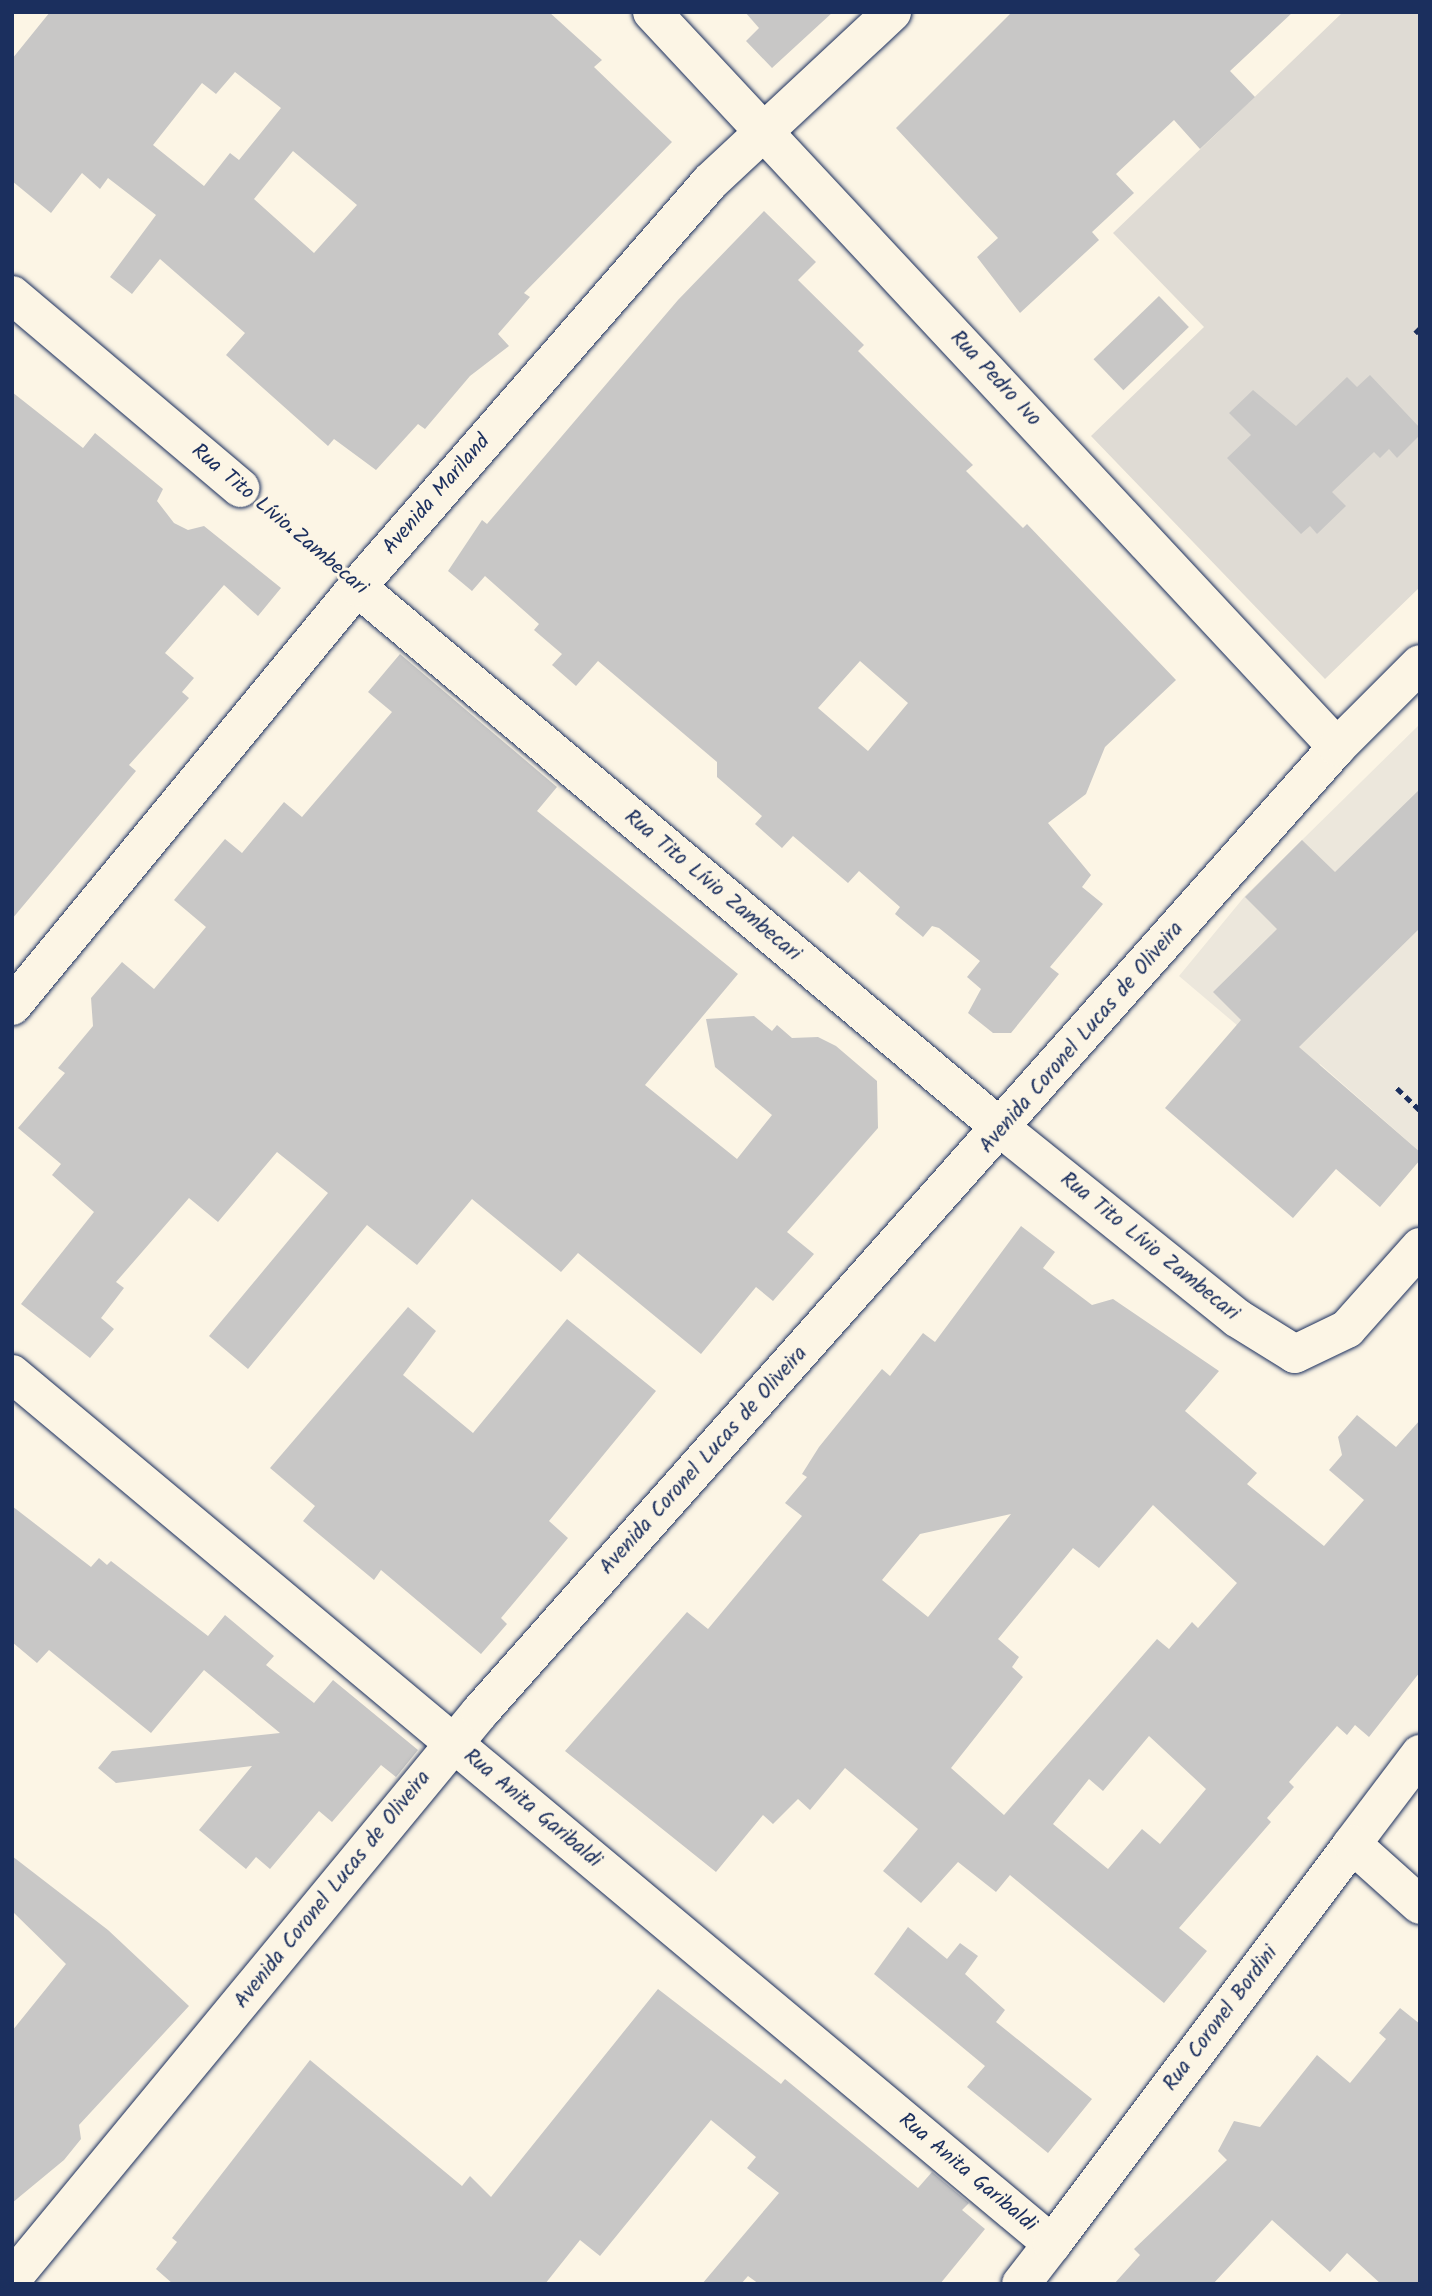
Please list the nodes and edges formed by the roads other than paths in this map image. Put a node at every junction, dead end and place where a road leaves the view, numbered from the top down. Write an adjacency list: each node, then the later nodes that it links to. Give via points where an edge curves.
1 (652, 12): 3 (street, Rua Pedro Ivo)
2 (892, 12): 3 (street, Avenida Mariland)
3 (764, 131): 6 (street, Avenida Mariland, via 710,182); 8 (street, Rua Pedro Ivo)
4 (12, 295): 5 (street, Rua Tito Lívio Zambecari)
5 (240, 488)
6 (357, 587): 9 (street, Avenida Mariland); 10 (street, Rua Tito Lívio Zambecari)
7 (1420, 664): 8 (street, Avenida Coronel Lucas de Oliveira)
8 (1337, 747): 10 (street, Avenida Coronel Lucas de Oliveira)
9 (12, 1006)
10 (1002, 1129): 11 (street, Rua Tito Lívio Zambecari, via 1237,1318 1295,1354 1347,1329); 13 (street, Avenida Coronel Lucas de Oliveira)
11 (1420, 1247)
12 (12, 1374): 13 (street, Rua Anita Garibaldi)
13 (454, 1743): 17 (street, Rua Anita Garibaldi); 18 (street, Avenida Coronel Lucas de Oliveira)
14 (1420, 1754): 15 (street, Rua Coronel Bordini)
15 (1352, 1844): 16 (street); 17 (street, Rua Coronel Bordini)
16 (1420, 1905)
17 (1052, 2245): 19 (street, Rua Coronel Bordini)
18 (12, 2279)
19 (1021, 2284)

